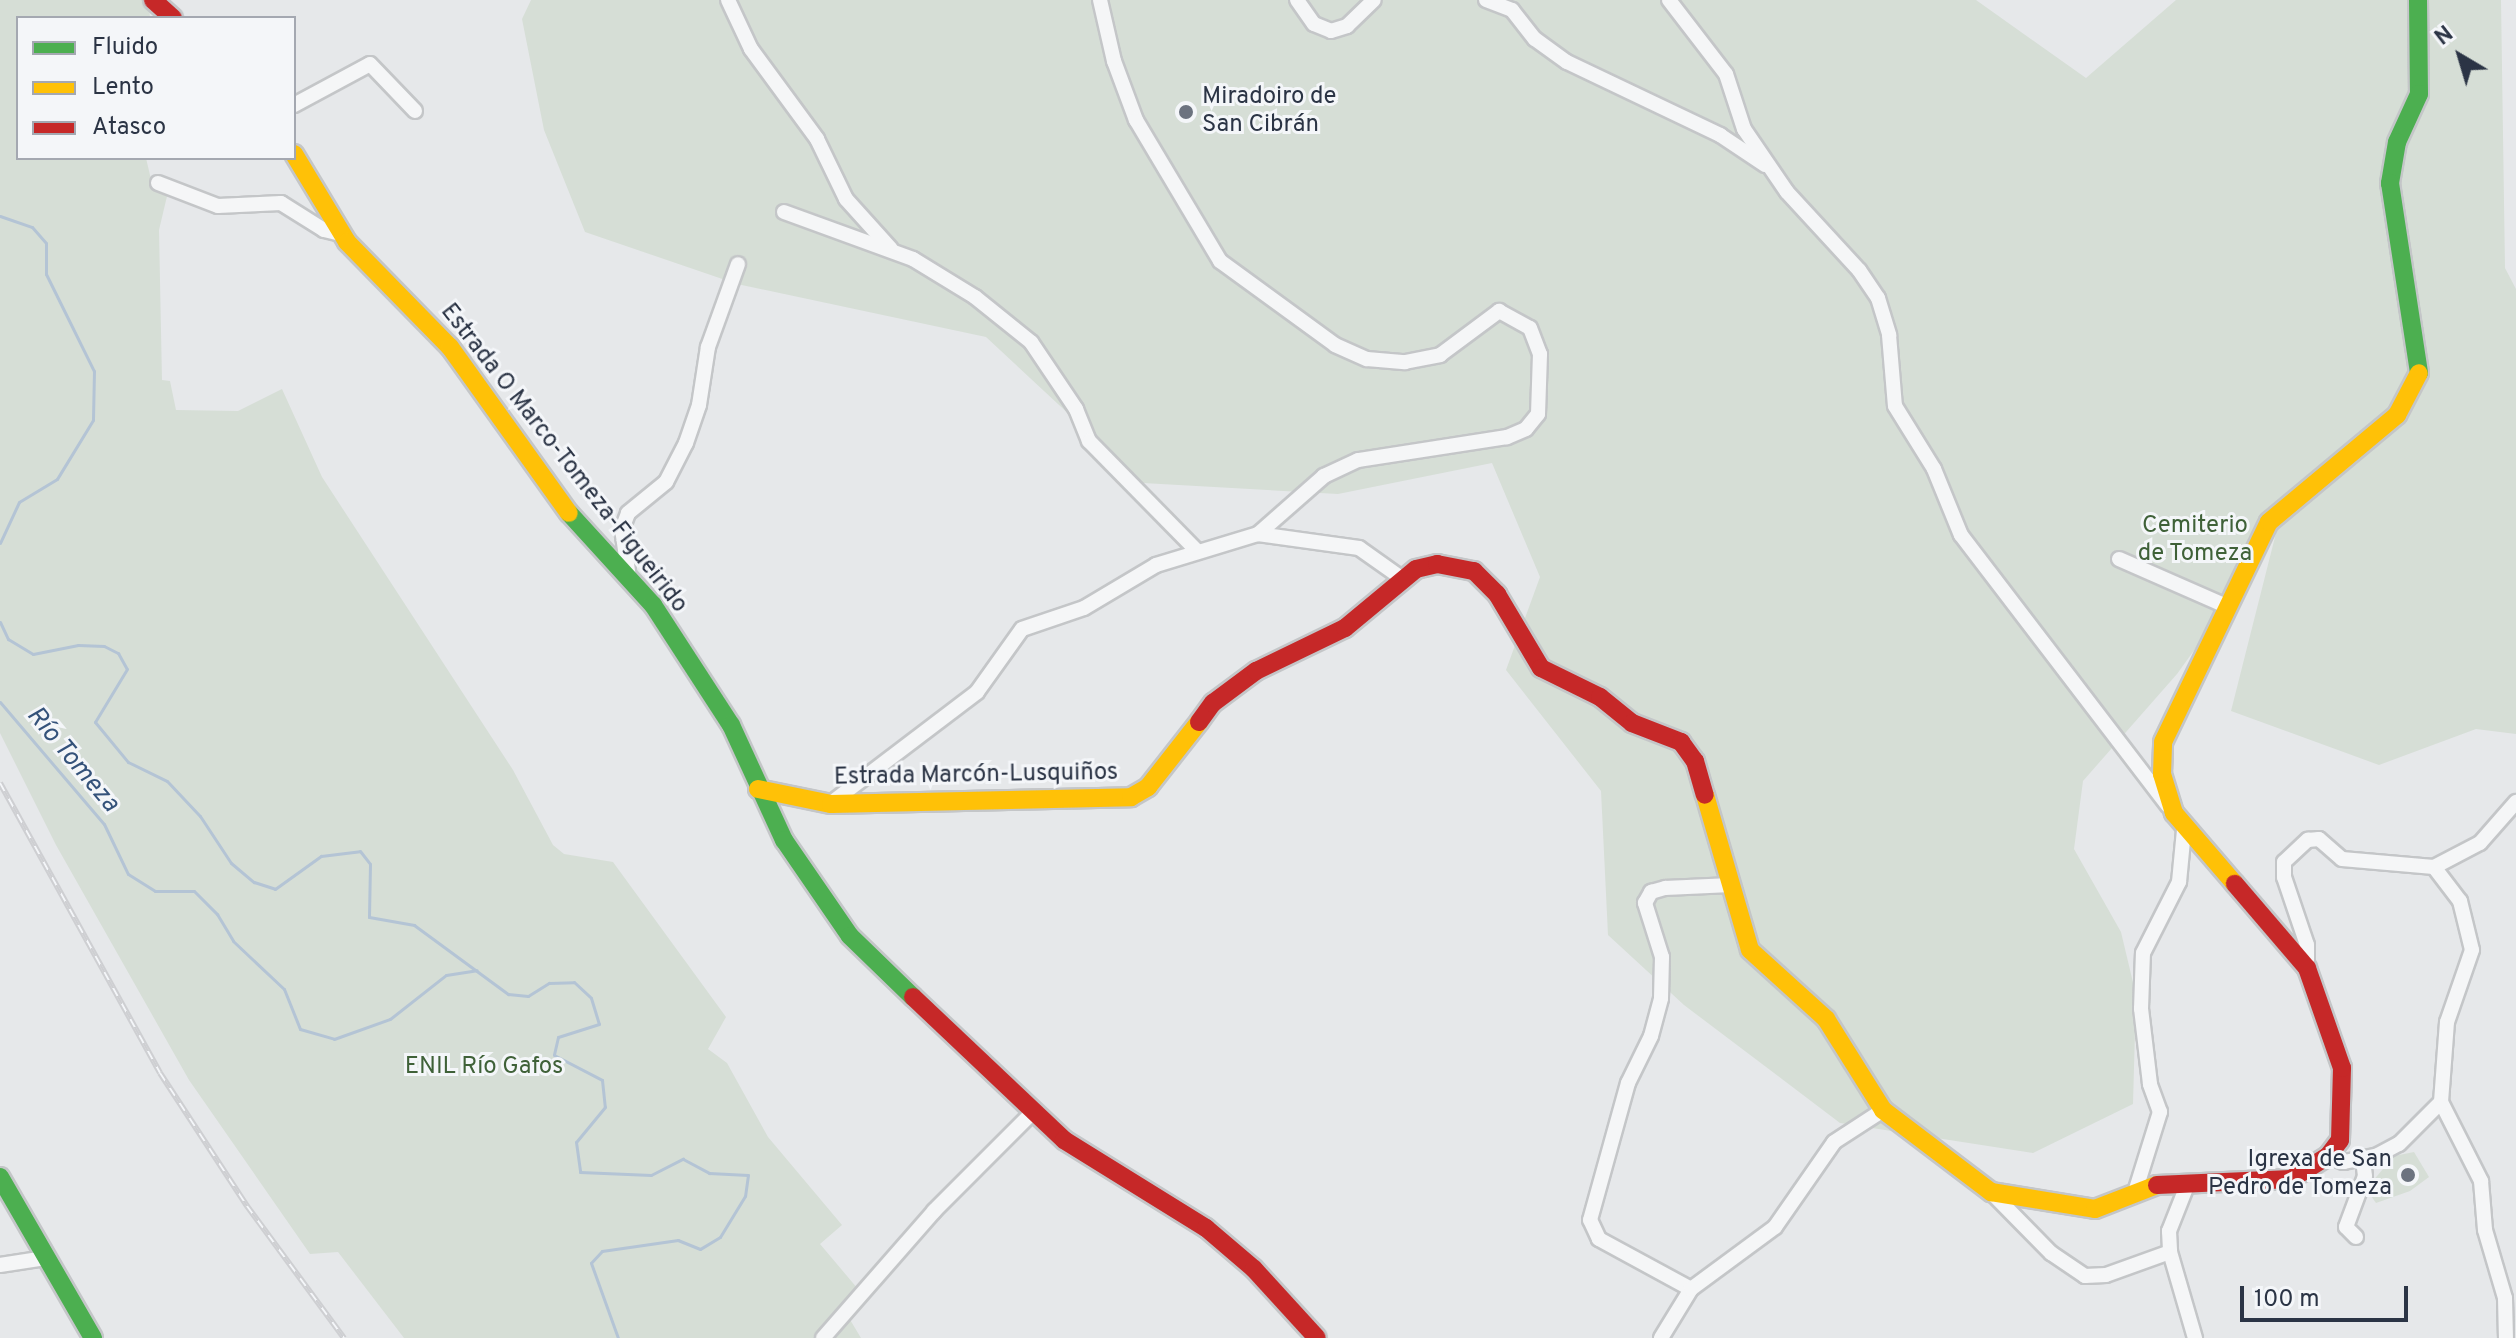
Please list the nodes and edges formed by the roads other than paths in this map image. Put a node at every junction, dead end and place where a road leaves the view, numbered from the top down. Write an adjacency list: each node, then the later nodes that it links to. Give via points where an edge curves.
1 (153, 0): 9 (main road)
2 (728, 0): 17 (street, via 751,49 817,139 846,199)
3 (1100, 0): 19 (street, via 1114,61 1136,120 1220,261 1335,345 1367,359 1405,362 1440,355 1484,317 1499,311 1530,328 1540,354 1538,414 1526,429 1507,437 1358,460 1324,476)
4 (1297, 0): 5 (street, via 1314,24 1331,31 1347,26)
5 (1374, 0)
6 (1486, 0): 13 (street, via 1512,10 1535,39 1567,62 1720,135)
7 (1669, 0): 13 (street, via 1726,74 1744,129)
8 (2418, 0): 24 (main road, via 2419,94 2397,142 2390,183 2418,343 2419,378 2397,415 2269,522)
9 (171, 16)
10 (296, 104): 11 (street, via 370,64)
11 (415, 111)
12 (296, 157): 16 (main road, Estrada O Marco-Tomeza-Figueirido)
13 (1772, 170): 28 (street, via 1878,298 1889,335 1895,406 1934,469 1961,535 2126,757)
14 (158, 183): 16 (street, via 218,206 281,203 324,230)
15 (784, 212): 17 (street)
16 (341, 234): 23 (main road, Estrada O Marco-Tomeza-Figueirido, via 436,330 554,494)
17 (893, 252): 20 (street, via 975,297 1031,342 1076,409 1089,441)
18 (738, 264): 23 (street, via 708,347 699,405 686,443 666,482 628,513 622,529)
19 (1258, 534): 20 (street); 22 (street, via 1359,548)
20 (1196, 550): 27 (street, via 1122,581 1084,608 1022,629 977,692)
21 (2119, 559): 24 (street)
22 (1400, 577): 27 (main road, Estrada Marcón-Lusquiños, via 1345,628 1256,671 1213,703 1148,787 1131,797); 31 (main road, Estrada Marcón-Lusquiños, via 1437,564 1474,571 1497,594 1541,668 1600,697 1632,723 1681,742 1695,761)
23 (629, 578): 25 (main road, Estrada O Marco-Tomeza-Figueirido, via 653,605 731,725)
24 (2226, 606): 28 (main road, via 2163,742 2162,774)
25 (758, 789): 27 (main road, Estrada Marcón-Lusquiños); 35 (main road, Estrada O Marco-Tomeza-Figueirido, via 784,840 850,936)
26 (2516, 802): 30 (street, via 2480,843)
27 (831, 804)
28 (2174, 813): 29 (main road)
29 (2184, 830): 32 (main road); 40 (street, via 2179,882 2143,953 2141,1009 2150,1084 2160,1112)
30 (2442, 868): 32 (street, via 2342,859 2319,839 2308,840 2284,862 2284,877 2307,945); 33 (street, via 2460,901 2472,950 2447,1022)
31 (1731, 885): 34 (main road, Estrada Marcón-Lusquiños, via 1750,950 1826,1019); 46 (street, via 1665,888 1651,892 1645,903 1662,957 1661,998 1651,1036 1628,1083 1590,1220 1599,1239)
32 (2307, 968): 36 (main road, via 2342,1068 2340,1140)
33 (2441, 1102): 37 (street, via 2399,1144); 54 (street, via 2481,1181 2485,1230 2505,1298)
34 (1883, 1110): 41 (main road, Estrada Marcón-Lusquiños); 46 (street, via 1834,1142 1775,1227)
35 (1032, 1113): 50 (street, via 934,1211); 51 (main road, Estrada O Marco-Tomeza-Figueirido, via 1064,1140 1206,1228 1254,1269)
36 (2331, 1153): 37 (street); 39 (main road, Estrada Marcón-Lusquiños, via 2291,1179)
37 (2359, 1160): 42 (street, via 2365,1176 2346,1227)
38 (0, 1177): 44 (main road)
39 (2188, 1183): 40 (main road, Estrada Marcón-Lusquiños); 43 (street, via 2169,1231)
40 (2136, 1189): 41 (main road, Estrada Marcón-Lusquiños, via 2095,1209)
41 (2009, 1203): 43 (street, via 2085,1276 2106,1275)
42 (2356, 1237)
43 (2170, 1252): 53 (street)
44 (45, 1258): 45 (street); 47 (main road)
45 (0, 1265)
46 (1691, 1289): 52 (street)
47 (66, 1294): 48 (main road); 49 (main road)
48 (85, 1338)
49 (93, 1338)
50 (823, 1338)
51 (1317, 1338)
52 (1661, 1338)
53 (2195, 1338)
54 (2506, 1338)

